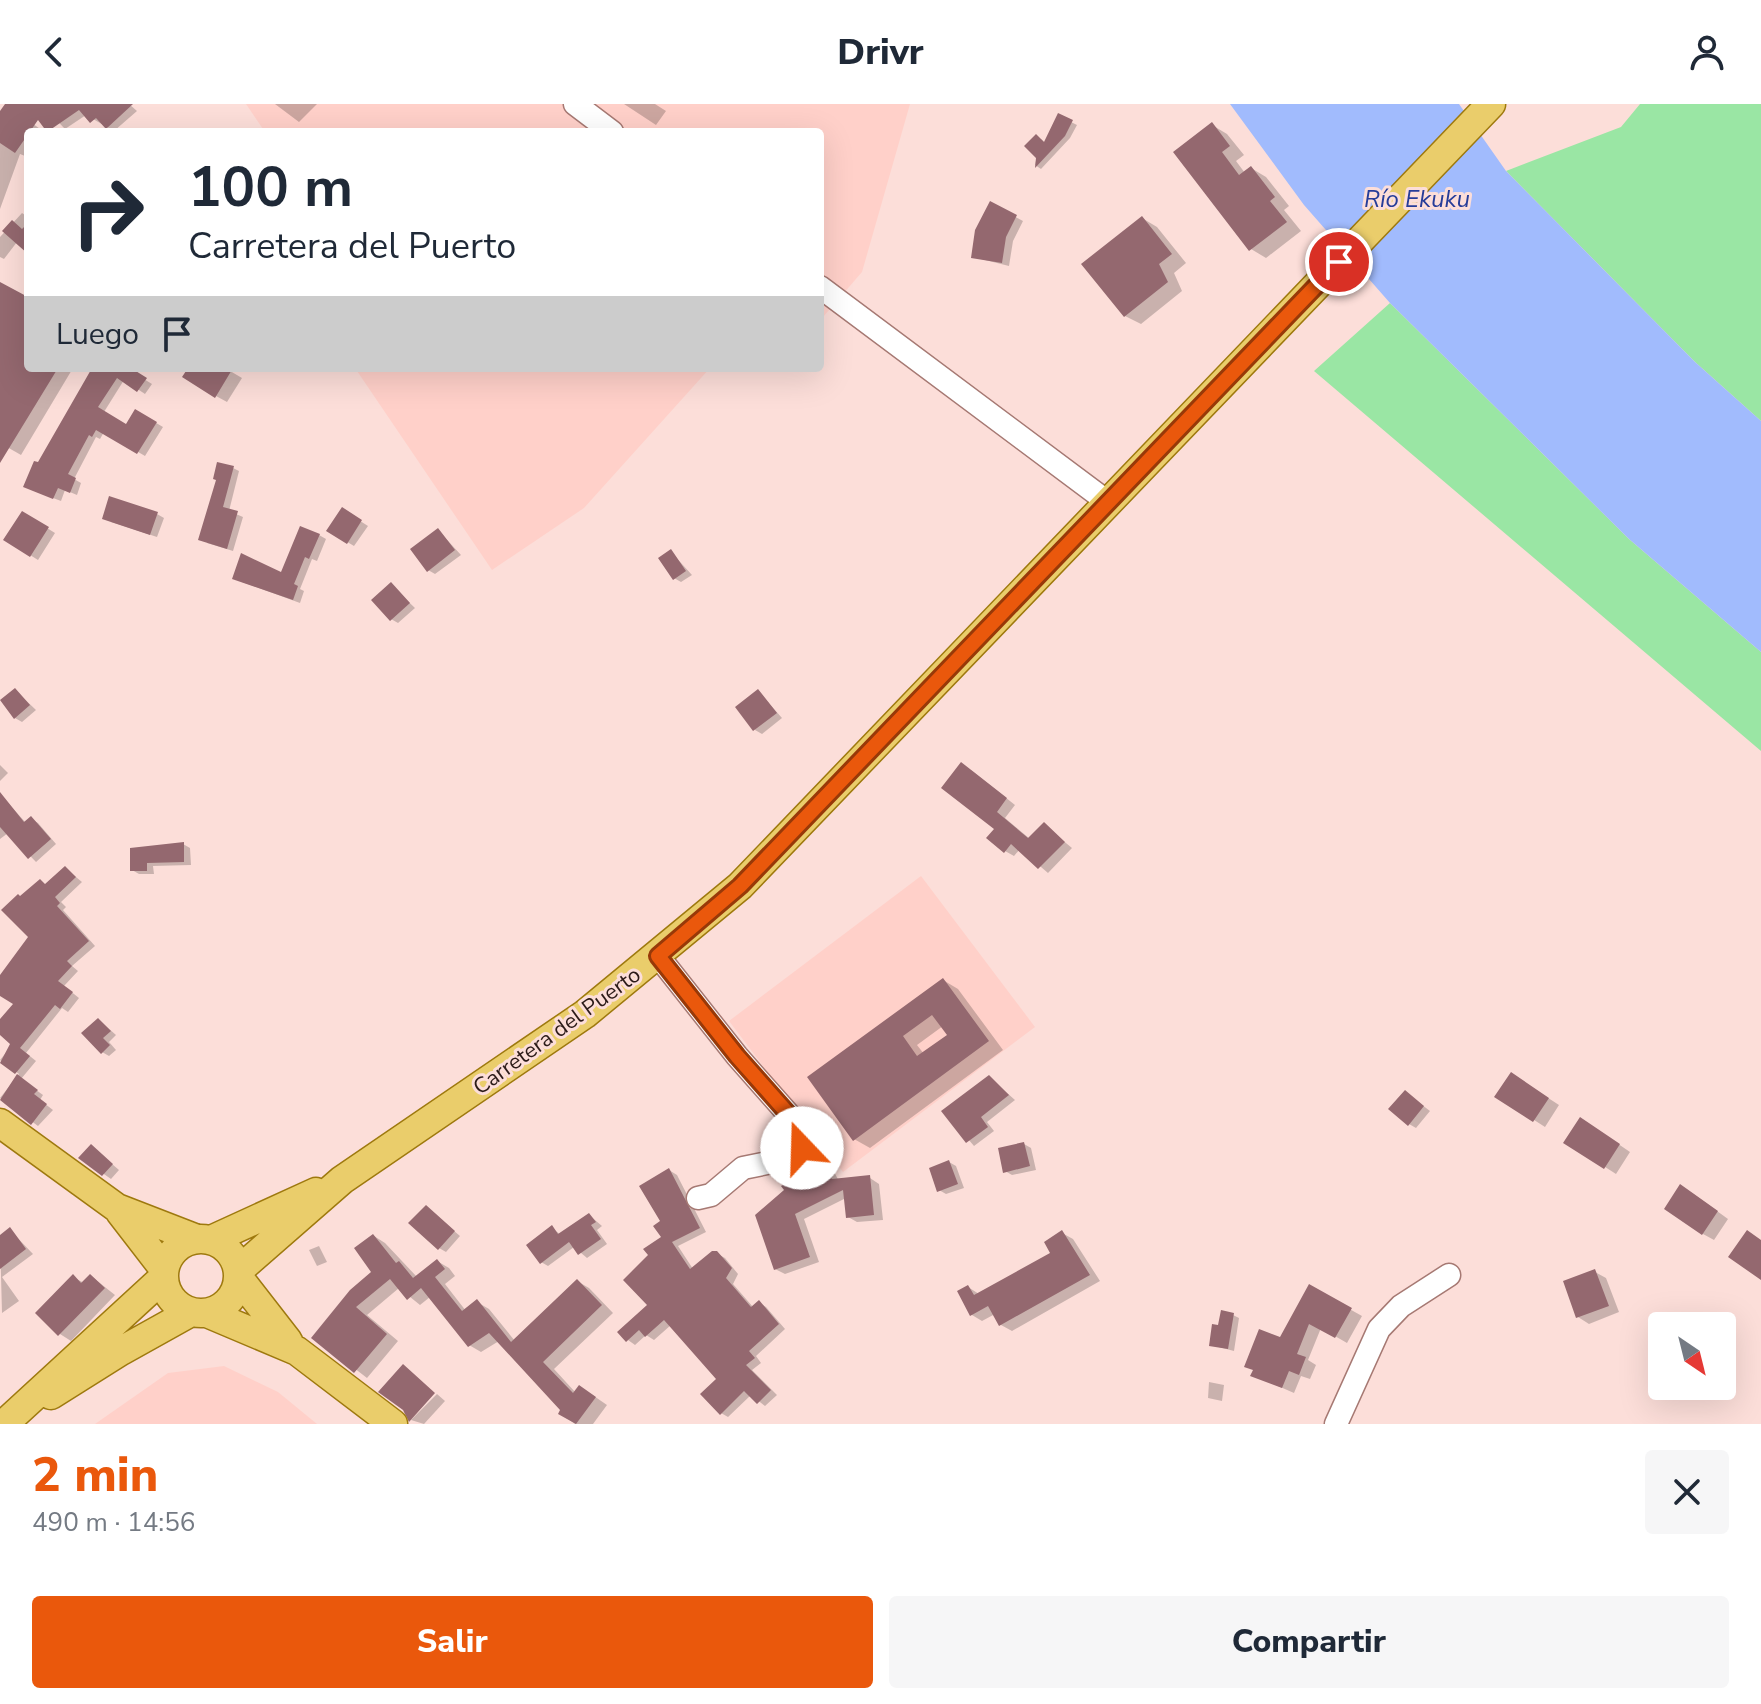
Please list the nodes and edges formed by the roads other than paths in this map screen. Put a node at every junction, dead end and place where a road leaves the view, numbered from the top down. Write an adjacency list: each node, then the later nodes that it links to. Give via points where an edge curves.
1 (575, 104): 3 (street)
2 (1491, 104): 5 (main road, Carretera del Puerto)
3 (607, 128)
4 (824, 290): 5 (street)
5 (1109, 503): 6 (main road, Carretera del Puerto, via 740,886)
6 (658, 956): 8 (main road, Carretera del Puerto, via 585,1014); 9 (street, via 804,1138 796,1157 743,1168 711,1195)
7 (0, 1123): 10 (main road)
8 (342, 1180): 11 (main road, Carretera del Puerto); 13 (main road, Carretera del Puerto)
9 (698, 1198)
10 (117, 1208): 11 (main road); 12 (main road)
11 (204, 1239): 12 (main road, via 176,1249); 13 (main road, via 229,1250)
12 (164, 1273): 15 (main road, via 169,1295); 17 (main road)
13 (239, 1274): 15 (main road, via 229,1301); 16 (main road)
14 (1449, 1275): 19 (street, via 1401,1306 1379,1329)
15 (199, 1313): 16 (main road); 17 (main road, via 121,1351)
16 (297, 1351): 18 (main road)
17 (6, 1424)
18 (393, 1424)
19 (1336, 1424)

